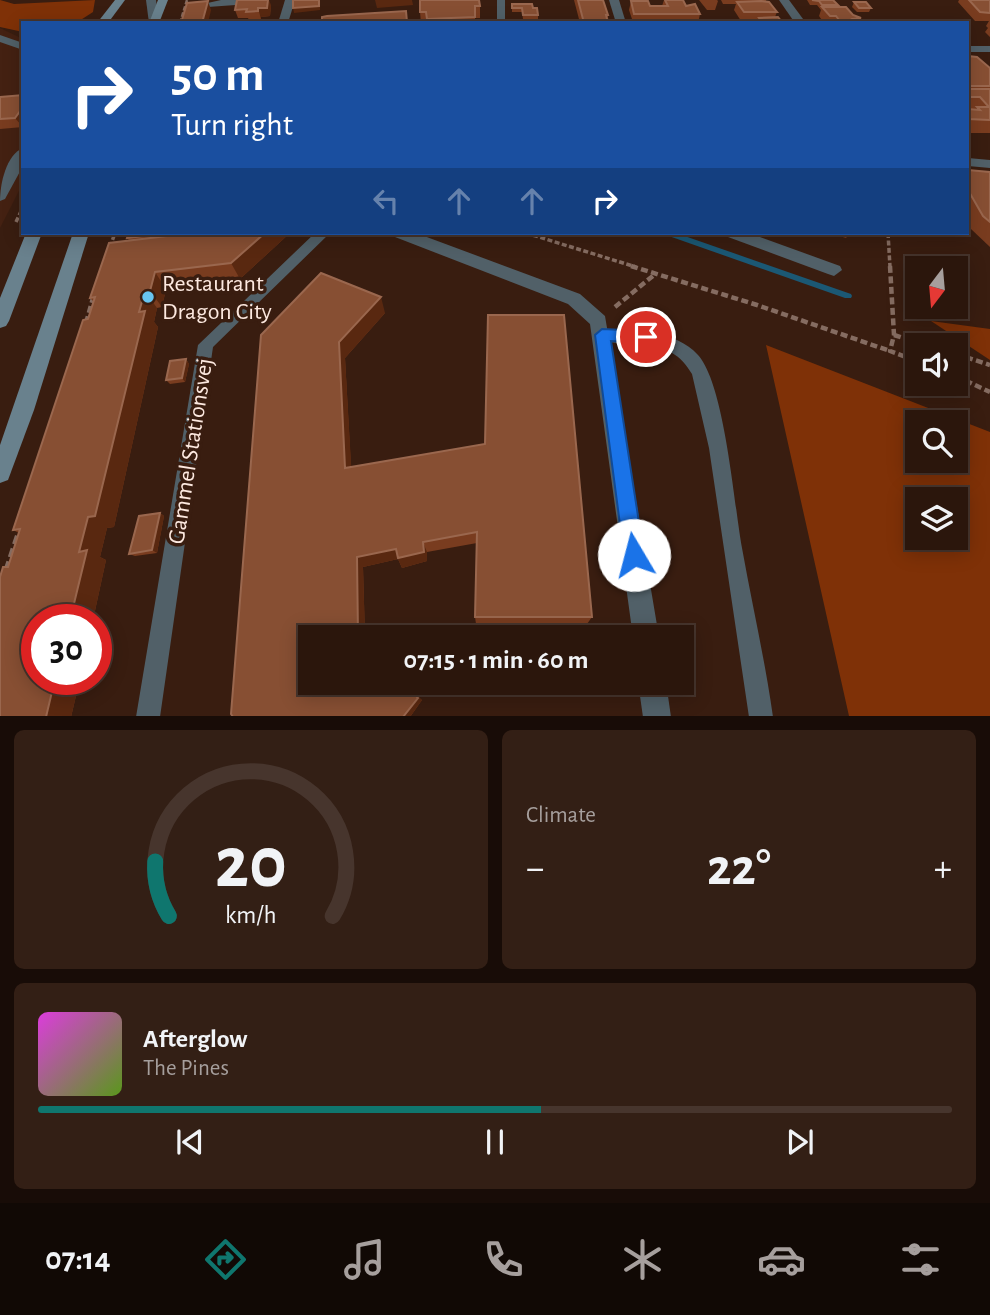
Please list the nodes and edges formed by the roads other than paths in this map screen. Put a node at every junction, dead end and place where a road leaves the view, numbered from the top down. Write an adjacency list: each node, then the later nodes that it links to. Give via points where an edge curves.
1 (120, 0): 11 (main road)
2 (128, 0): 12 (main road)
3 (151, 0): 13 (street)
4 (163, 0): 14 (main road)
5 (261, 0): 10 (street)
6 (290, 0): 15 (street)
7 (501, 0): 16 (lane)
8 (614, 0): 17 (street)
9 (784, 0): 18 (street)
10 (208, 4)
11 (104, 21)
12 (120, 21)
13 (154, 21)
14 (155, 21)
15 (284, 21)
16 (501, 21)
17 (620, 21)
18 (800, 21)
19 (0, 38): 20 (street)
20 (21, 46)
21 (969, 49): 22 (lane)
22 (990, 49)
23 (21, 156): 26 (street)
24 (969, 162): 25 (street)
25 (990, 164)
26 (0, 196)
27 (33, 235): 33 (main road)
28 (80, 235): 35 (main road)
29 (321, 235): 38 (lane, Gammel Stationsvej, via 206,345)
30 (406, 235): 34 (street, via 574,299)
31 (739, 235): 32 (street)
32 (834, 270)
33 (0, 320)
34 (601, 328): 36 (street); 40 (lane, via 666,343 694,361 709,396)
35 (0, 473)
36 (644, 625)
37 (654, 695): 39 (street)
38 (148, 716)
39 (657, 716)
40 (761, 716)

